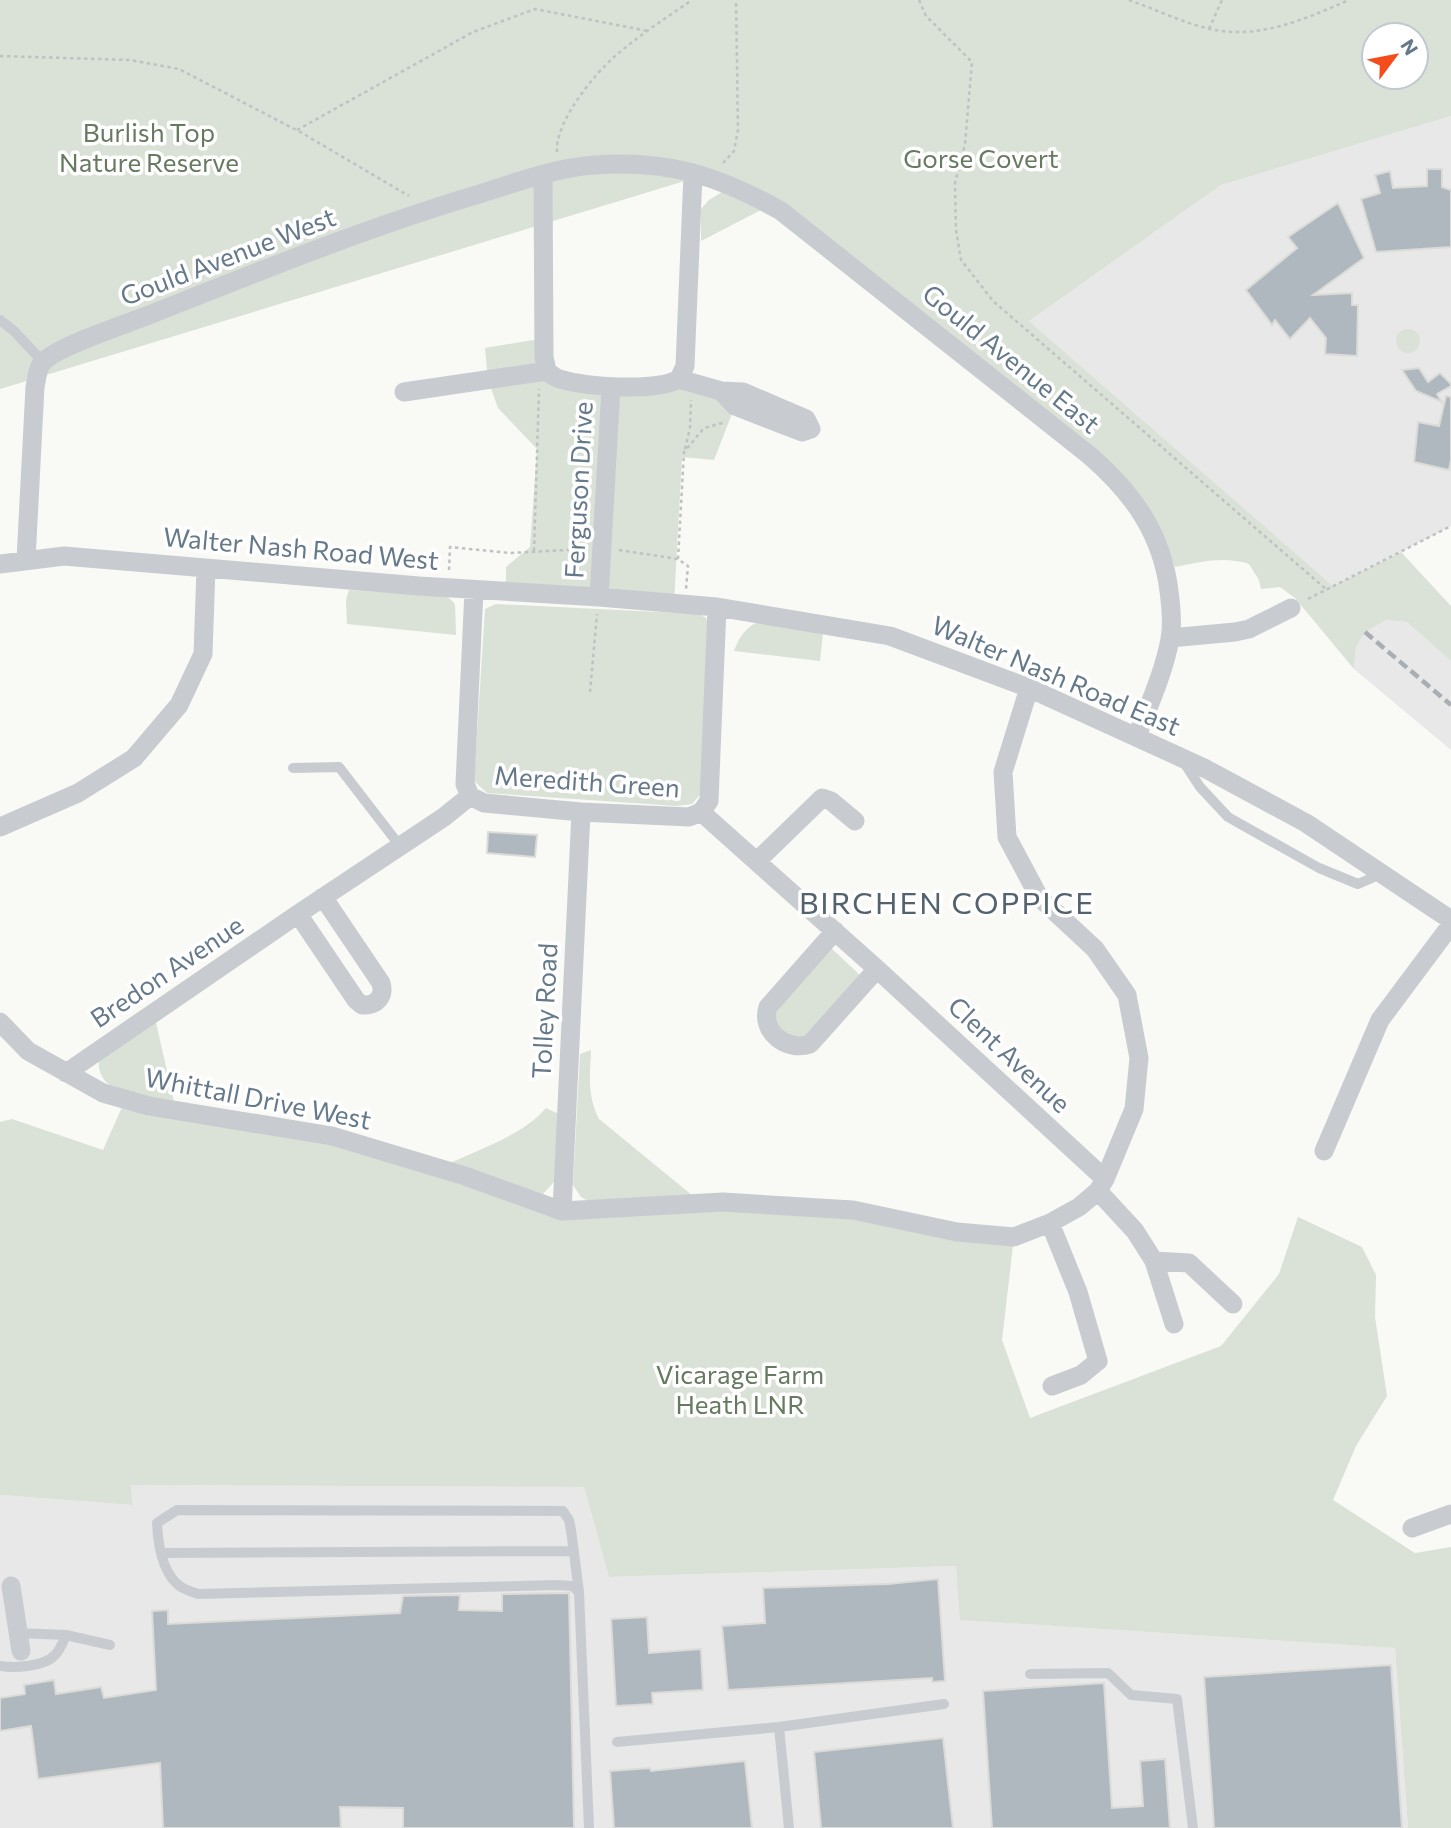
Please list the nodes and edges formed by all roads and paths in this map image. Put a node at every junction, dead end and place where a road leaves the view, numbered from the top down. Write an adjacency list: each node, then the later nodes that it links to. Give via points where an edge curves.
1 (692, 0): 8 (path)
2 (736, 0): 13 (path, via 738,130 734,151)
3 (919, 0): 34 (path, via 926,16 972,62 965,144 955,183 961,260 973,279)
4 (1129, 0): 7 (path)
5 (1222, 0): 7 (path)
6 (1349, 0): 7 (path, via 1305,19 1259,31)
7 (1209, 29)
8 (648, 31): 10 (path, via 535,9 473,32); 12 (path, via 613,58 565,117)
9 (0, 56): 10 (path, via 130,60 179,69)
10 (297, 131): 14 (path)
11 (629, 164): 12 (street, Gould Avenue West); 13 (street, Gould Avenue East)
12 (551, 173): 14 (street, Gould Avenue West); 17 (street, Ferguson Drive)
13 (700, 175): 18 (street, via 685,366); 39 (street, Gould Avenue East, via 749,193 803,227 1112,475 1144,514 1161,551)
14 (430, 209): 16 (street, Gould Avenue West, via 270,266)
15 (0, 320): 16 (lane)
16 (43, 362): 29 (street, via 37,372)
17 (543, 371): 19 (street, via 558,379); 21 (street); 27 (path)
18 (679, 379): 19 (street, via 668,385); 20 (street)
19 (611, 387): 26 (street, Ferguson Drive)
20 (721, 391): 23 (street, via 735,406); 23 (street, via 743,392 806,419 811,429 802,432)
21 (404, 392)
22 (695, 393): 24 (path)
23 (747, 410): 24 (path, via 740,418 704,428)
24 (684, 452): 28 (path)
25 (1451, 526): 34 (path)
26 (602, 548): 27 (path); 28 (path); 36 (street, Ferguson Drive)
27 (534, 552): 32 (path, via 450,547)
28 (678, 559): 35 (path, via 688,566)
29 (26, 560): 30 (street, Walter Nash Road West); 31 (street, Walter Nash Road West, via 64,556)
30 (0, 564)
31 (206, 568): 32 (street, Walter Nash Road West); 49 (street, via 203,654 179,705 134,758 78,793)
32 (449, 588): 33 (street, Walter Nash Road West)
33 (474, 590): 36 (street, Walter Nash Road West); 45 (street, Meredith Green, via 465,784)
34 (1326, 590): 38 (path)
35 (685, 592)
36 (599, 597): 37 (street, Walter Nash Road East); 41 (path)
37 (717, 607): 40 (street, Walter Nash Road East, via 890,636); 47 (street, Meredith Green, via 709,801)
38 (1291, 608): 39 (street, via 1249,629)
39 (1171, 638): 42 (street, Gould Avenue East)
40 (1029, 688): 42 (street, Walter Nash Road East); 61 (street, via 1003,772 1007,837 1040,897 1095,949 1127,995 1139,1058 1134,1109)
41 (590, 692)
42 (1137, 736): 43 (street, Walter Nash Road East)
43 (1180, 757): 52 (street, Walter Nash Road East, via 1306,823); 52 (lane, via 1228,817 1319,868 1358,884)
44 (293, 768): 50 (lane, via 339,766)
45 (470, 796): 46 (street, Meredith Green, via 484,803); 50 (street, Bredon Avenue)
46 (582, 812): 47 (street, Meredith Green, via 689,817); 62 (street, Tolley Road)
47 (701, 812): 51 (street, Clent Avenue)
48 (855, 821): 51 (street, via 822,798)
49 (0, 827)
50 (400, 846): 53 (street, Bredon Avenue)
51 (757, 861): 56 (street, Clent Avenue)
52 (1382, 874): 55 (street, Walter Nash Road East)
53 (323, 897): 54 (street, Bredon Avenue); 54 (street, via 381,983 381,997 375,1003 362,1005 356,1000)
54 (298, 914): 59 (street, Bredon Avenue)
55 (1451, 922): 60 (street, via 1380,1020)
56 (835, 931): 57 (street, Clent Avenue); 57 (street, via 768,1007 765,1017 779,1039 791,1047 810,1044)
57 (877, 970): 61 (street, Clent Avenue)
58 (3, 1032): 59 (street, Whittall Drive West)
59 (66, 1073): 62 (street, Whittall Drive West, via 103,1093 149,1106 332,1136)
60 (1324, 1150)
61 (1102, 1185): 63 (street, via 1079,1208); 64 (street, Clent Avenue)
62 (562, 1211): 63 (street, via 723,1202 852,1210 957,1232 1014,1237)
63 (1050, 1223): 67 (street, via 1078,1292 1098,1361 1081,1375)
64 (1154, 1261): 65 (street, via 1189,1264); 66 (street, Clent Avenue)
65 (1233, 1304)
66 (1174, 1324)
67 (1052, 1386)
68 (1451, 1514): 69 (street)
69 (1412, 1528)
70 (574, 1551): 71 (lane); 71 (lane, via 563,1511 177,1510 158,1523); 73 (lane)
71 (161, 1553): 73 (lane, via 180,1587 198,1594 557,1585 572,1586)
72 (11, 1586): 74 (street)
73 (579, 1592): 82 (lane)
74 (14, 1630): 75 (lane)
75 (66, 1635): 76 (lane); 77 (lane, via 58,1653 49,1660)
76 (110, 1645)
77 (0, 1666)
78 (1030, 1674): 84 (lane, via 1108,1673 1131,1695 1177,1699)
79 (944, 1704): 80 (lane)
80 (779, 1727): 81 (lane); 83 (lane)
81 (617, 1742)
82 (589, 1828)
83 (789, 1828)
84 (1192, 1828)

